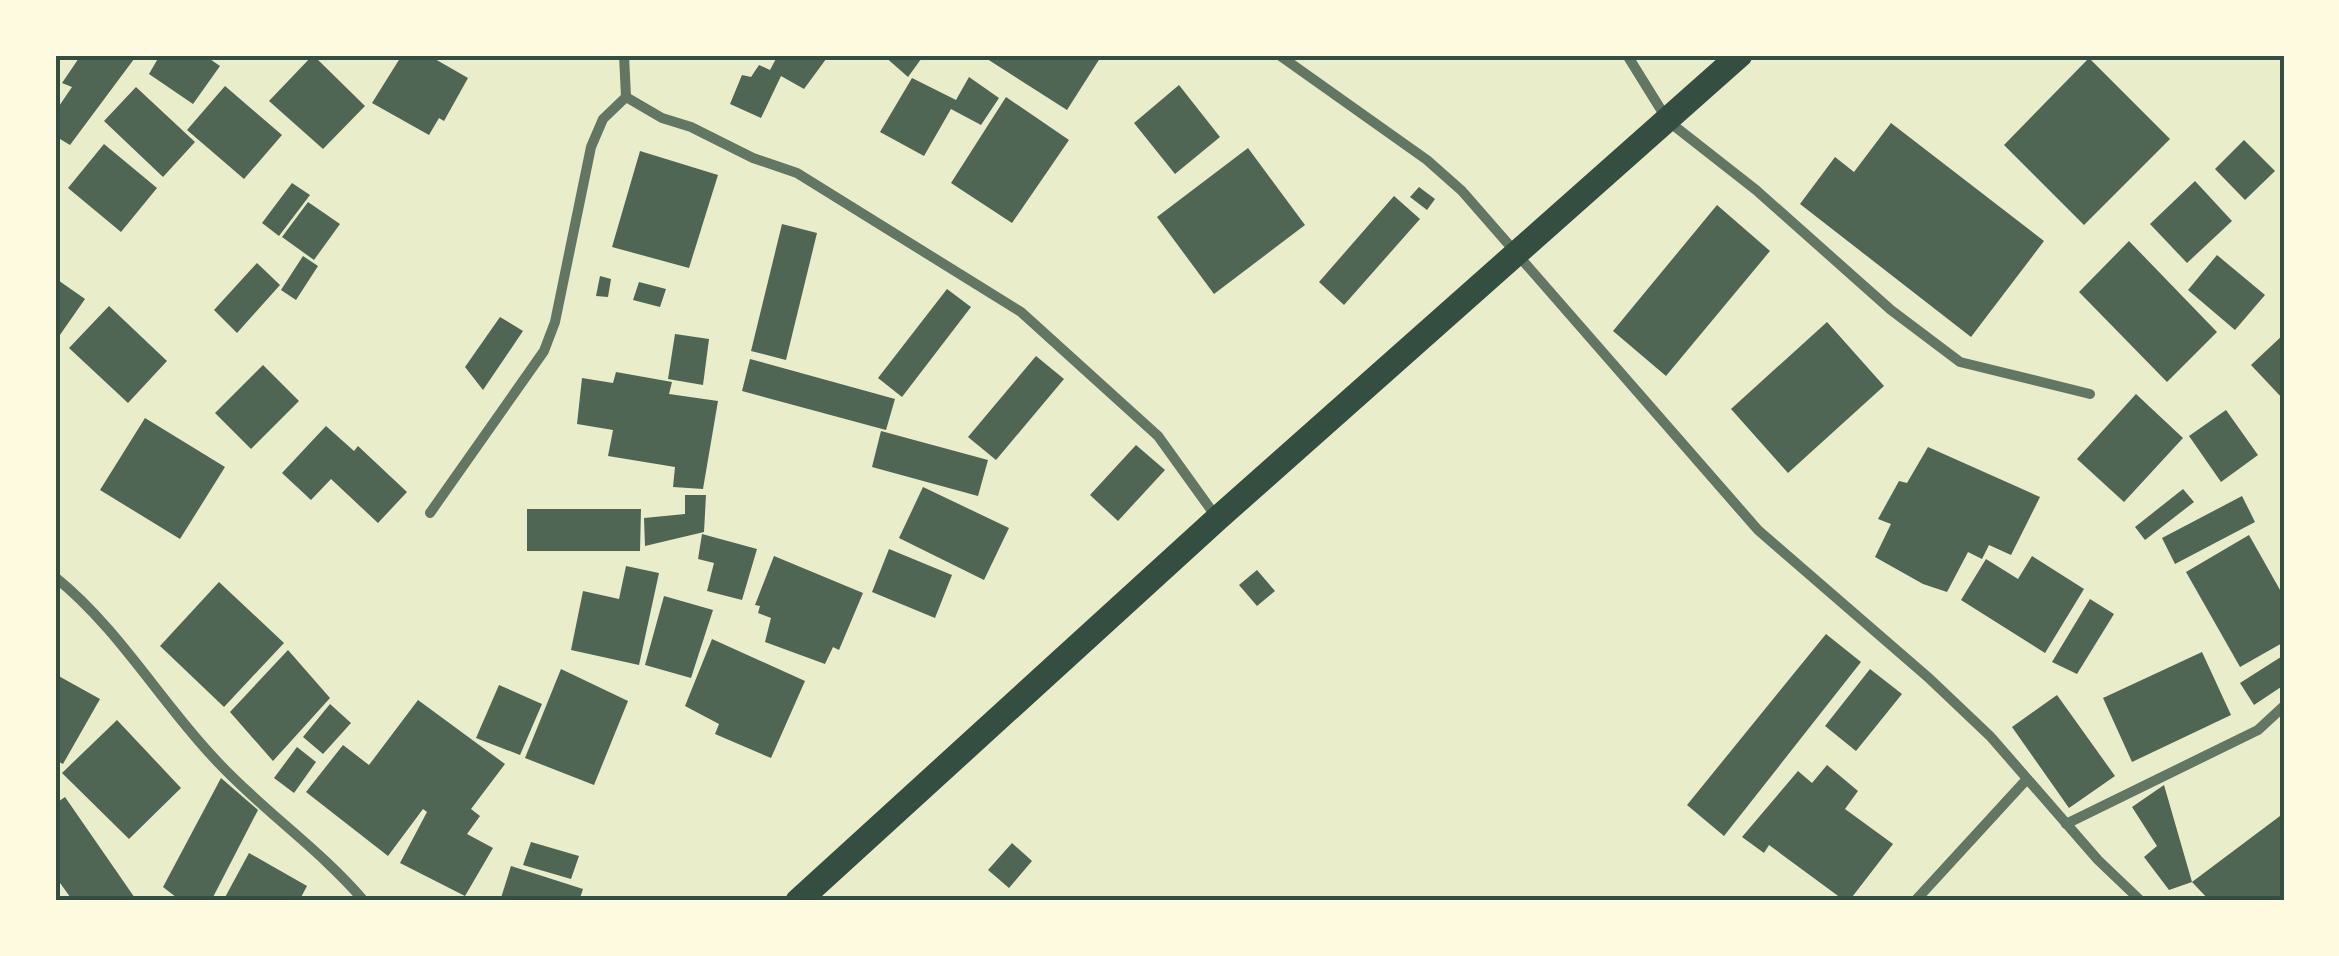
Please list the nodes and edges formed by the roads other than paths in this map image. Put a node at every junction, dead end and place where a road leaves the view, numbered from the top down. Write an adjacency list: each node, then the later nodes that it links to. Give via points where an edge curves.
1 (624, 55): 5 (street)
2 (1280, 55): 7 (street, via 1428,160)
3 (1627, 55): 6 (street)
4 (1740, 55): 6 (main road)
5 (626, 97): 9 (street, via 602,119 591,148 544,351); 10 (street, via 797,174 1021,312 1158,436)
6 (1668, 122): 7 (main road); 8 (street, via 1960,362)
7 (1518, 252): 10 (main road); 13 (street, via 1758,530 1930,679)
8 (2090, 394)
9 (430, 514)
10 (1218, 519): 16 (main road)
11 (55, 577): 15 (street, via 139,664 214,759)
12 (2284, 706): 14 (street, via 2258,730)
13 (2028, 778): 14 (street); 17 (street)
14 (2066, 824): 18 (street)
15 (364, 901)
16 (798, 901)
17 (1916, 901)
18 (2141, 901)

